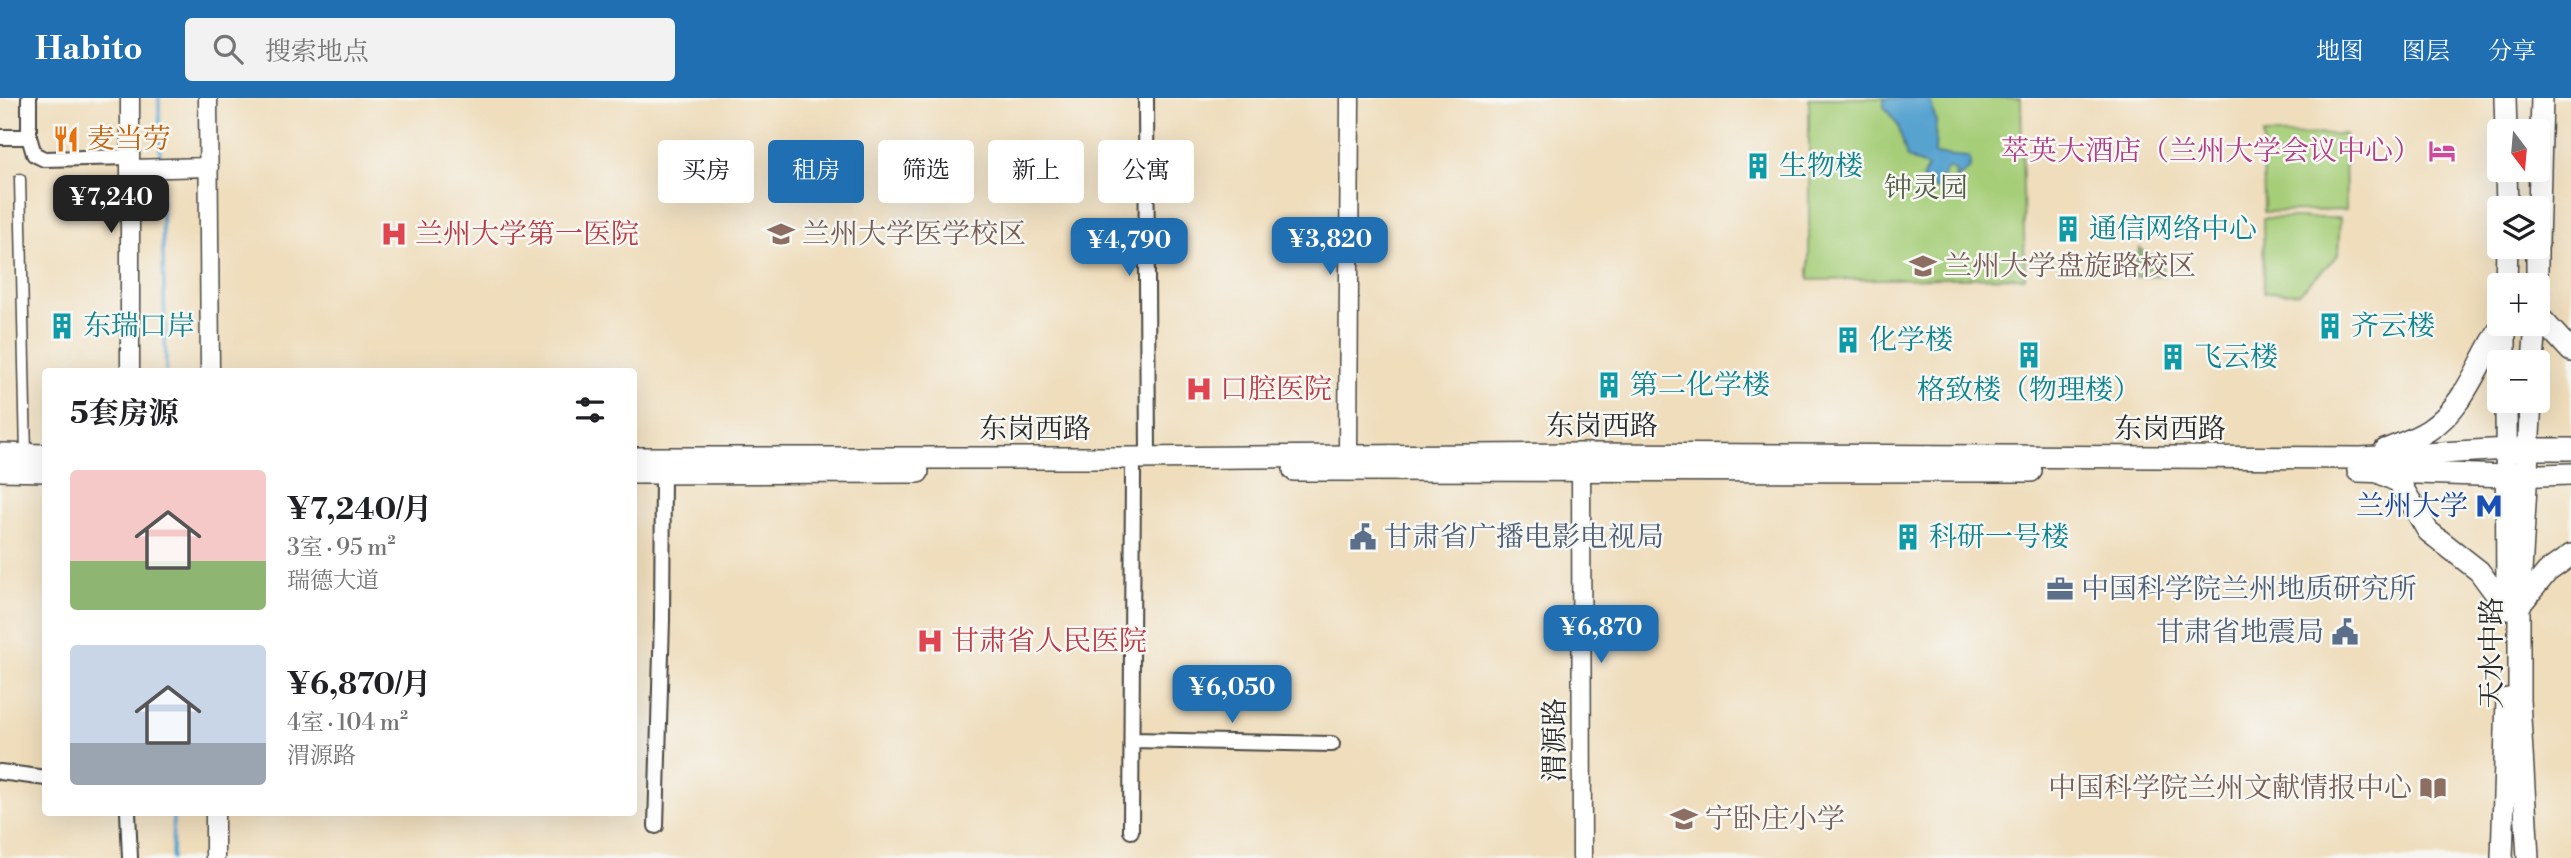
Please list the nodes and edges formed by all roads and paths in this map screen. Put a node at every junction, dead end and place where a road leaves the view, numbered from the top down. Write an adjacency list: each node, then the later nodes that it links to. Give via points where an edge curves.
1 (29, 98): 9 (street)
2 (130, 98): 11 (street)
3 (208, 98): 12 (street)
4 (1146, 98): 30 (street)
5 (1350, 98): 27 (street)
6 (2505, 98): 8 (main road)
7 (2542, 98): 14 (main road)
8 (2505, 119)
9 (29, 137): 10 (street); 11 (street, via 34,154 44,159)
10 (0, 138)
11 (135, 165): 12 (street); 18 (street)
12 (209, 167): 19 (street)
13 (20, 179): 26 (street)
14 (2539, 196)
15 (2550, 328): 17 (main road)
16 (2497, 336): 31 (main road, via 2464,394 2441,420)
17 (2571, 351)
18 (130, 368)
19 (210, 368)
20 (2505, 413): 22 (main road, 天水中路)
21 (2530, 413): 23 (main road, 天水中路)
22 (2506, 449): 23 (main road, 东岗西路); 31 (main road, 东岗西路); 37 (main road, 天水中路)
23 (2527, 449): 24 (main road, 东岗西路); 37 (main road, 天水中路)
24 (2571, 449)
25 (0, 454): 26 (main road)
26 (36, 455)
27 (1348, 456): 29 (main road, 东岗西路); 30 (main road, 东岗西路)
28 (637, 458): 30 (main road, 东岗西路)
29 (1581, 463): 30 (main road, 东岗西路); 31 (main road, 东岗西路); 50 (street, 渭源路)
30 (1141, 464): 35 (main road, 东岗西路); 40 (street)
31 (2364, 465): 37 (main road, 东岗西路); 39 (main road, via 2399,482 2428,531 2479,571)
32 (0, 471): 33 (main road)
33 (42, 471)
34 (637, 473): 35 (main road, 东岗西路)
35 (663, 474): 46 (street)
36 (2571, 474): 37 (main road, 东岗西路)
37 (2517, 476): 39 (main road, 天水中路)
38 (2571, 555): 39 (main road)
39 (2513, 607): 51 (main road, 天水中路); 52 (main road, 天水中路)
40 (1132, 740): 41 (street); 47 (street)
41 (1332, 744)
42 (0, 772): 43 (street)
43 (42, 777)
44 (128, 816): 48 (street)
45 (215, 816): 49 (street)
46 (656, 827)
47 (1131, 831)
48 (130, 858)
49 (215, 858)
50 (1582, 858)
51 (2501, 858)
52 (2528, 858)

